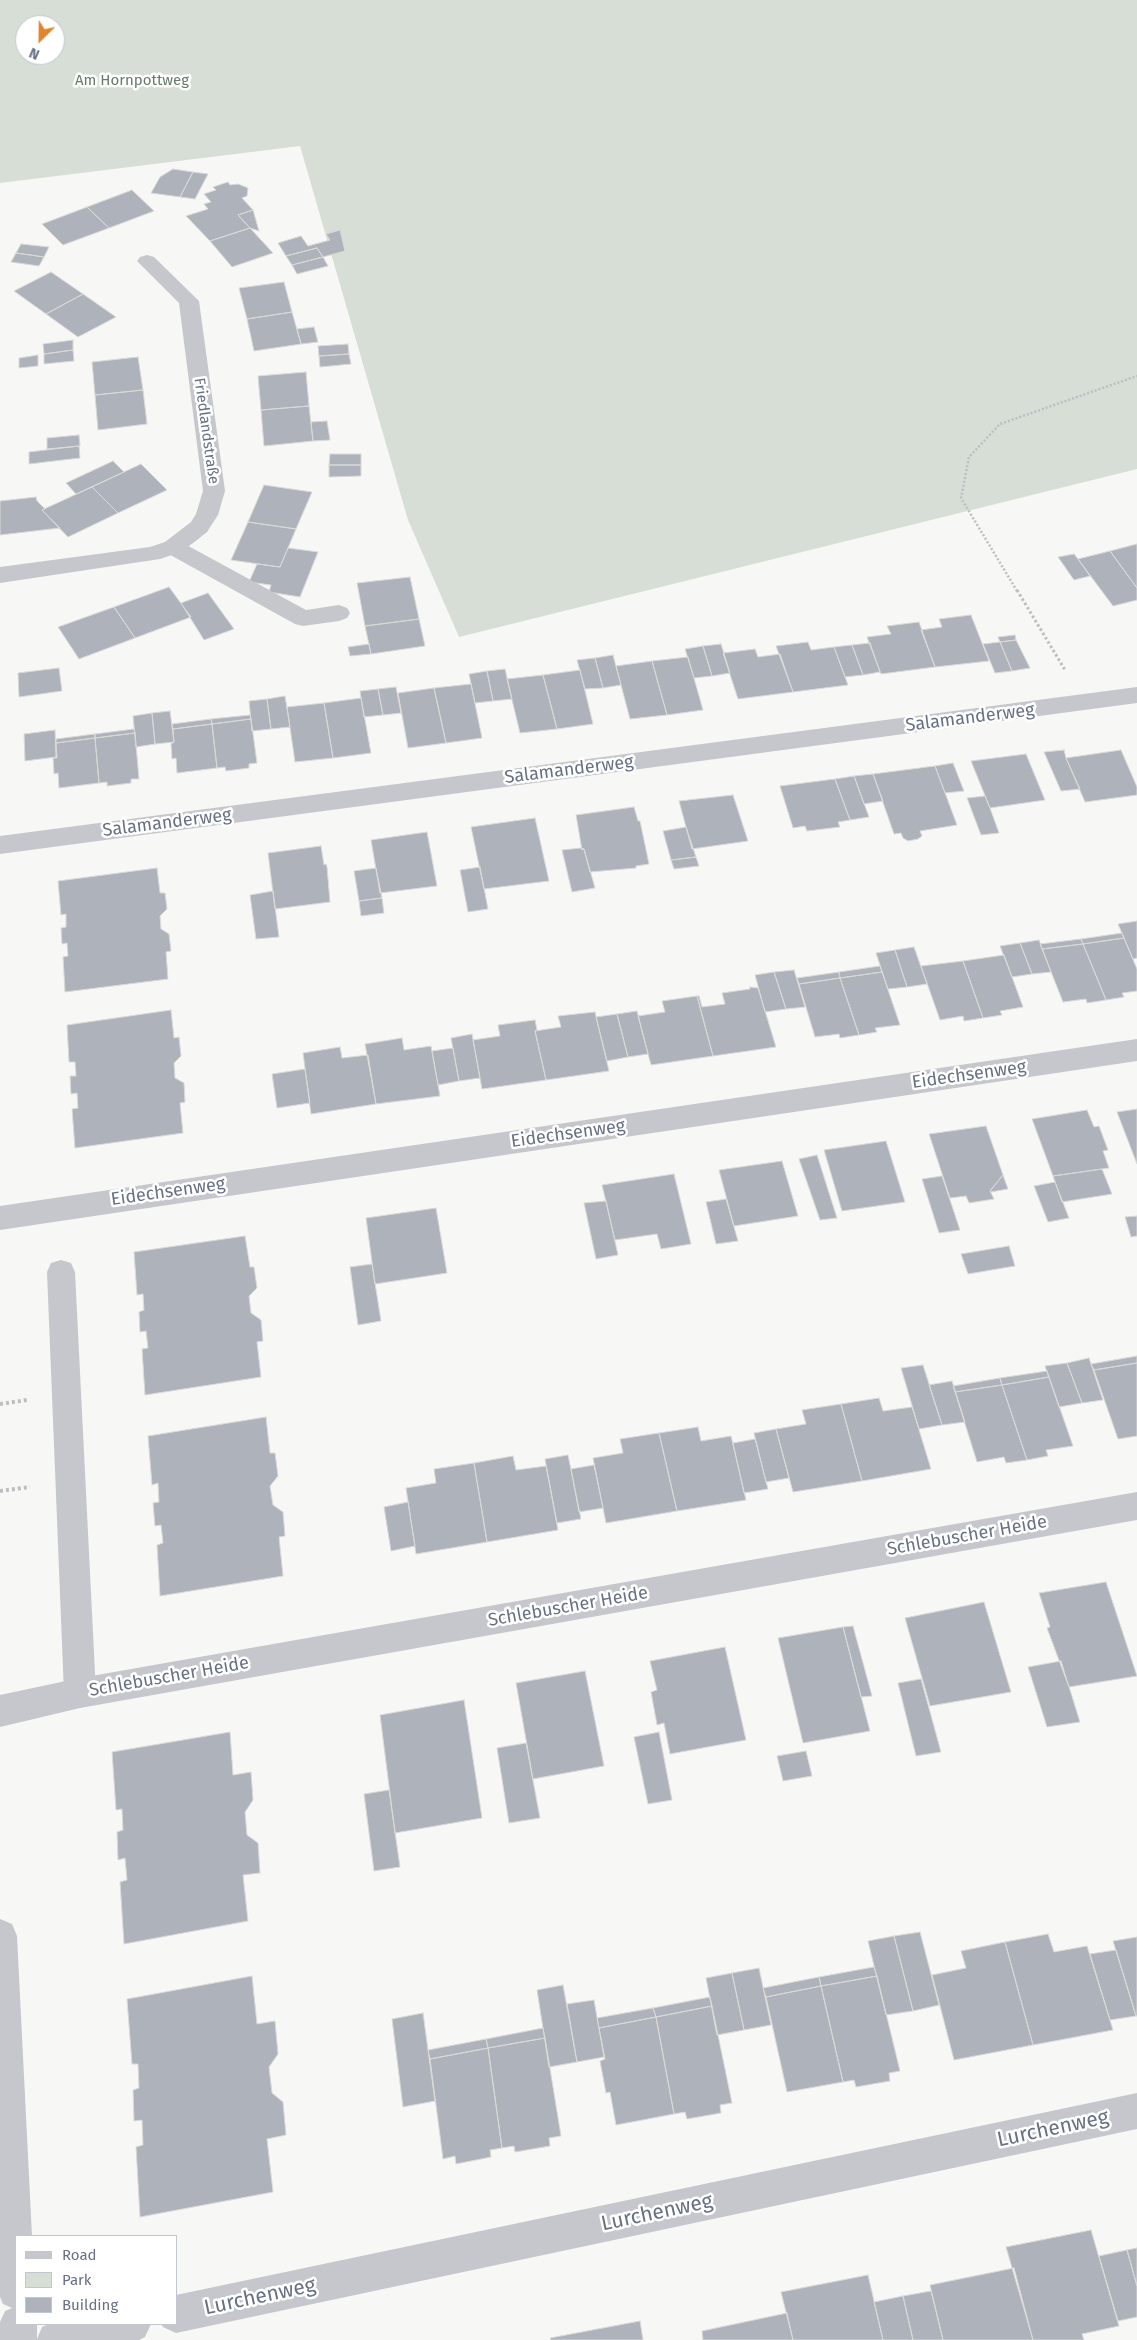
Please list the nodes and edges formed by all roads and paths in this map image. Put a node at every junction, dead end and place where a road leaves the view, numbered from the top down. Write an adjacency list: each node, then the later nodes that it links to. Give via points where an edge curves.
1 (147, 261): 3 (street, Friedlandstraße, via 189,301 214,491 199,527)
2 (1137, 376): 7 (path, via 1000,424 968,457 961,498)
3 (173, 547): 4 (street, Friedlandstraße, via 152,554); 5 (street, via 303,618)
4 (0, 575)
5 (339, 613)
6 (1137, 695): 7 (street, Salamanderweg)
7 (1085, 702): 8 (street, Salamanderweg)
8 (0, 845)
9 (1137, 1050): 10 (street, Eidechsenweg)
10 (0, 1218)
11 (61, 1272): 13 (street)
12 (1137, 1506): 13 (street, Schlebuscher Heide)
13 (80, 1693): 14 (street, Schlebuscher Heide)
14 (0, 1711)
15 (0, 1936): 17 (street)
16 (1137, 2111): 18 (street, Lurchenweg)
17 (15, 2269)
18 (178, 2314)
19 (18, 2325): 21 (street)
20 (127, 2325): 22 (street)
21 (18, 2340)
22 (55, 2340)

